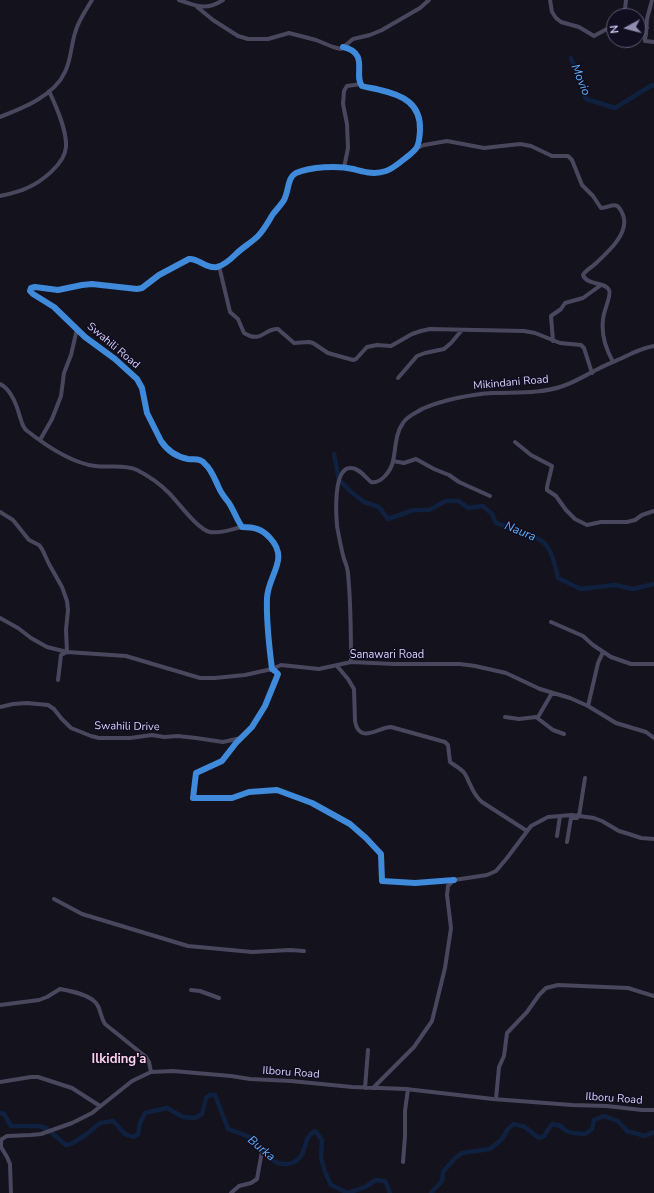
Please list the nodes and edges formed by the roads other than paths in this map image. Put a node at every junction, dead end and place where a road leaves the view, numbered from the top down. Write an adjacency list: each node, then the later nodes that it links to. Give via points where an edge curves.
1 (92, 0): 13 (street, via 75,31 66,71)
2 (179, 0): 7 (street)
3 (222, 0): 7 (street, via 208,7)
4 (429, 0): 11 (street, via 382,30 353,39)
5 (550, 0): 9 (street, via 554,17 561,22 579,27 594,36)
6 (652, 0): 8 (street)
7 (196, 6): 11 (street, via 238,36 248,39 268,39 289,33 338,49)
8 (647, 28): 10 (street, via 645,40)
9 (606, 29)
10 (654, 42)
11 (344, 47): 12 (street, via 352,50 358,59)
12 (361, 84): 15 (street, via 389,92 412,104 420,126); 16 (street, via 347,86 344,91 343,107 348,148)
13 (49, 91): 14 (street, via 33,103); 17 (street, via 65,133 64,157 46,177 32,186)
14 (0, 116)
15 (417, 148): 16 (street, via 384,172 370,173); 19 (street, via 447,141 484,148 520,144 552,156 570,157 582,185 601,208 616,205 625,220 618,240 584,274 584,278)
16 (344, 168): 18 (street, via 324,168 295,174 290,180 283,201 261,232 231,259)
17 (0, 196)
18 (218, 266): 20 (street, Swahili Road, via 209,267 193,258 189,259 137,289 92,284 58,290 35,287 30,289); 21 (street, via 230,312 238,319 244,333 252,336 260,336 278,329 294,343 314,343 328,353 352,360 367,347 394,346 421,330)
19 (601, 285): 22 (street, via 583,298 565,303 552,316); 24 (street, via 606,286 610,292 602,327 606,348)
20 (77, 329): 28 (street, via 64,373 61,396); 34 (street, Swahili Road, via 137,379 142,388 147,413 161,441 181,457 205,463)
21 (462, 330): 22 (street, via 528,332); 26 (street, via 444,350 417,356)
22 (552, 341): 25 (street, via 583,346)
23 (654, 346): 24 (street, Mikindani Road, via 643,348)
24 (613, 362): 25 (street, Mikindani Road)
25 (592, 373): 30 (street, Mikindani Road, via 556,388 479,394 434,404 403,422 398,432)
26 (398, 378)
27 (0, 384): 28 (street, via 12,398 23,427)
28 (40, 440): 34 (street, via 80,463 133,468 148,476 158,482 201,528 208,532)
29 (515, 442): 32 (street, via 531,455 552,466 548,490 575,520 589,525 601,522 627,522)
30 (393, 461): 31 (street, via 404,463 416,459); 39 (street, Mikindani Road, via 379,481 371,482 363,474 350,468 343,472 338,482 337,526 348,572 351,602)
31 (490, 496)
32 (654, 511)
33 (0, 512): 37 (street, via 13,520 28,540 39,545 62,587 68,610)
34 (242, 527): 42 (street, via 256,528 269,536 279,554 277,567 267,590 266,618)
35 (0, 618): 37 (street, Sanawari Road, via 47,647)
36 (551, 622): 38 (street, via 583,636)
37 (67, 652): 42 (street, Sanawari Road, via 126,656 200,678 245,675); 43 (street, via 61,655)
38 (603, 652): 40 (street, via 631,664); 45 (street)
39 (351, 662): 41 (street, Sanawari Road); 44 (street, Sanawari Road, via 476,666 506,673)
40 (654, 664)
41 (337, 666): 42 (street, Sanawari Road, via 319,669 281,665); 55 (street, via 354,689 355,725 359,731 371,734 391,727 445,742 448,745 450,762 464,772 476,797)
42 (272, 669): 50 (street, via 278,674 265,706 252,727)
43 (58, 680)
44 (552, 693): 45 (street, Sanawari Road); 48 (street)
45 (588, 706): 51 (street, Sanawari Road, via 616,723 646,732)
46 (0, 707): 50 (street, Swahili Drive, via 27,702 48,705 54,708 70,728 99,738 152,735 223,742)
47 (505, 717): 48 (street)
48 (538, 717): 49 (street, via 552,729)
49 (564, 734)
50 (241, 738): 59 (street, via 222,761 196,773 194,798 232,798 249,792 277,790 312,803 361,833 381,854 382,881 416,883)
51 (654, 738)
52 (585, 778): 54 (street)
53 (560, 816): 54 (street); 55 (street, via 548,817); 56 (street)
54 (579, 816): 57 (street, via 594,818 619,831 641,838); 58 (street, via 571,818)
55 (527, 831): 59 (street, via 496,871 487,875)
56 (557, 836)
57 (654, 839)
58 (567, 842)
59 (454, 880): 70 (street, via 448,886 447,895 452,928 432,1021 414,1047)
60 (54, 898): 61 (street, via 82,914 191,946 252,952)
61 (304, 951)
62 (191, 990): 64 (street)
63 (654, 996): 72 (street, via 628,988 558,984 546,988 508,1033 504,1056 499,1067)
64 (219, 998)
65 (0, 1005): 67 (street, via 39,1000 60,989 87,996 97,1005 105,1024 146,1057)
66 (368, 1050): 69 (street)
67 (151, 1072): 69 (street, Ilboru Road, via 173,1071); 73 (street, Ilboru Road, via 132,1082)
68 (0, 1082): 73 (street, via 38,1077 72,1088)
69 (366, 1088): 70 (street, Ilboru Road)
70 (373, 1088): 71 (street, Ilboru Road)
71 (408, 1089): 72 (street, Ilboru Road); 76 (street)
72 (496, 1099): 74 (street, Ilboru Road)
73 (100, 1106): 77 (street, Ilboru Road, via 84,1118 47,1132 7,1136 2,1139 1,1147 10,1164)
74 (654, 1110)
75 (262, 1151): 78 (street, via 257,1179 239,1186)
76 (403, 1162)
77 (11, 1193)
78 (231, 1193)

